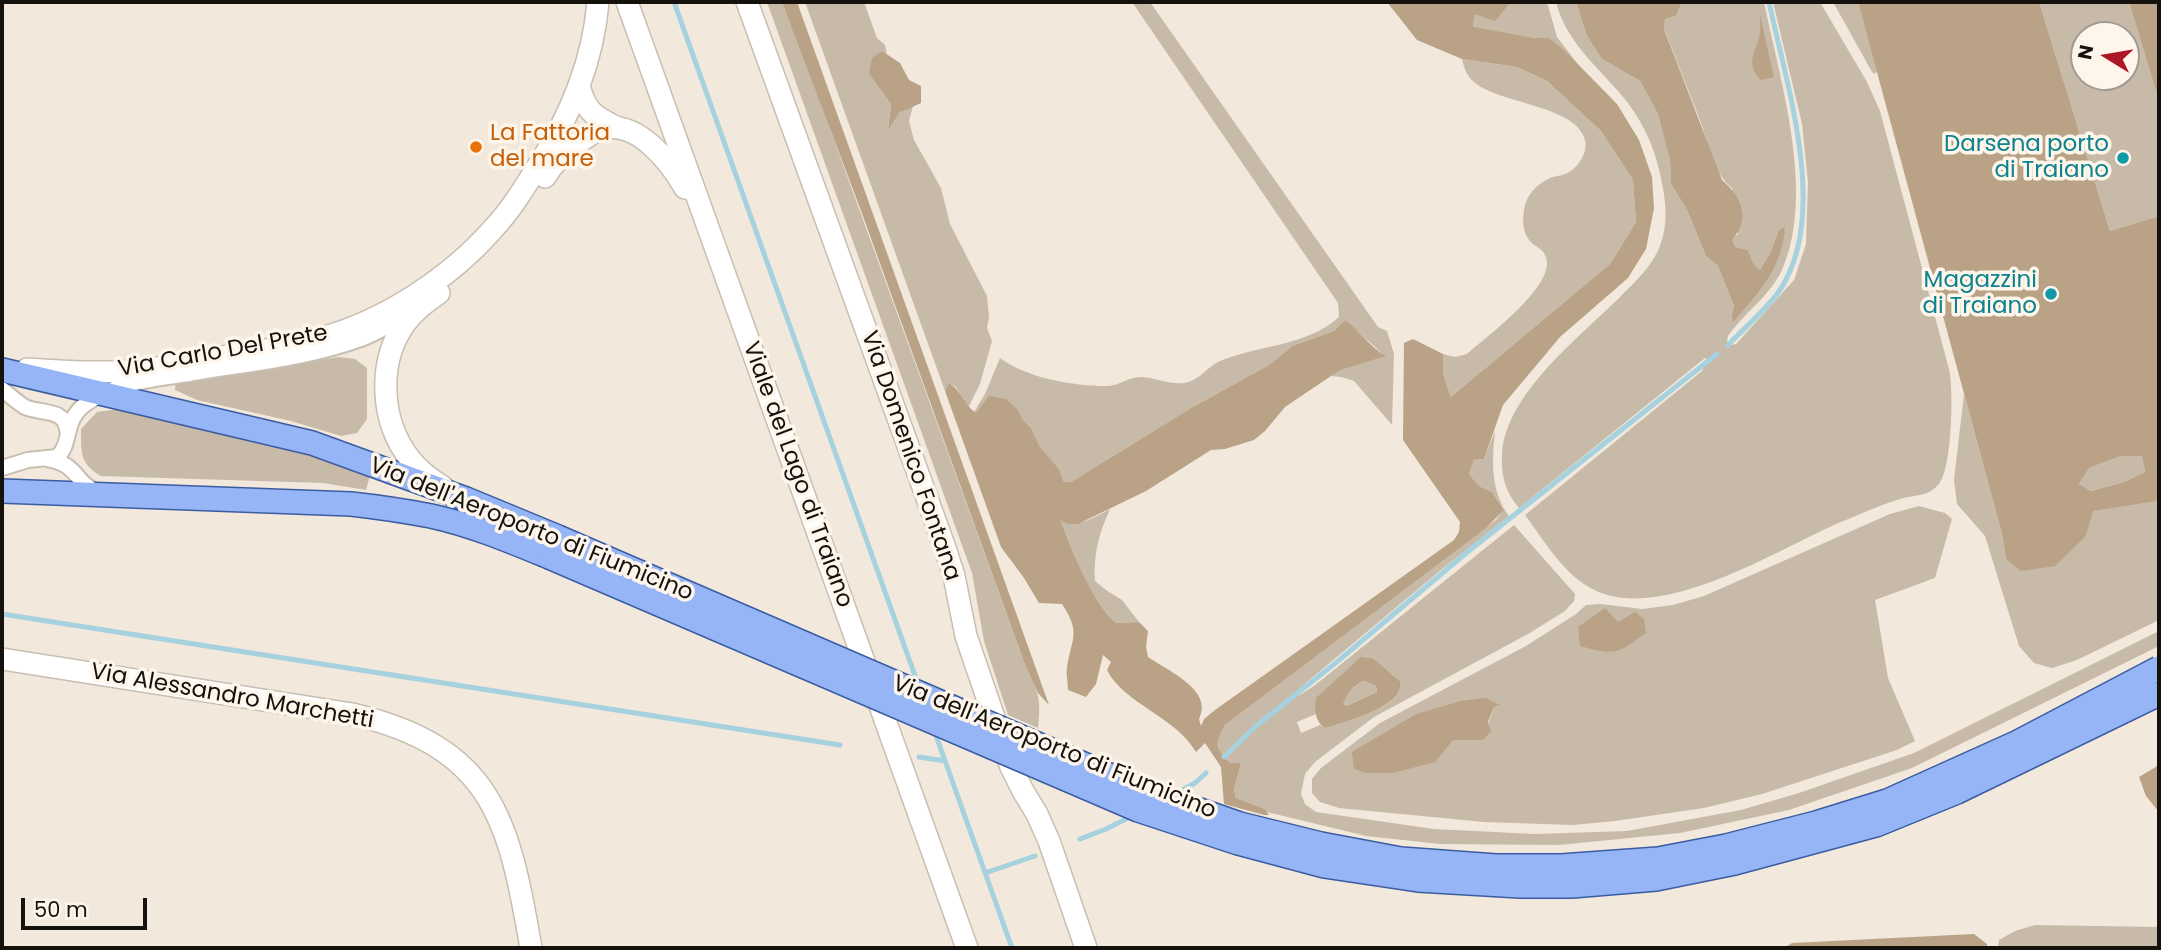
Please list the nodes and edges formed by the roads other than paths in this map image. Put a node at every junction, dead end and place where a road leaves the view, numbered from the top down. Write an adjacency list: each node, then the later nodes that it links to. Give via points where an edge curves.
1 (598, 2): 4 (street, Via Carlo Del Prete)
2 (627, 2): 6 (street, Viale del Lago di Traiano)
3 (747, 2): 23 (street, Via Domenico Fontana, via 944,544 966,636 1011,766 1045,832)
4 (579, 85): 5 (street, via 589,111); 8 (street, Via Carlo Del Prete, via 546,153 495,228 455,265 358,326 321,338 144,369)
5 (616, 127): 6 (street, via 659,151); 7 (street, Via Carlo Del Prete, via 601,129 558,158 503,234)
6 (708, 229): 22 (street, Viale del Lago di Traiano)
7 (424, 304): 10 (street, Via Carlo Del Prete, via 362,339 322,351 150,380); 16 (street, via 395,341 386,378 387,407 410,459 431,479)
8 (2, 368): 10 (main road, Via dell'Aeroporto di Fiumicino)
9 (2, 389): 11 (street, via 27,408 61,416)
10 (111, 395): 11 (street, Via Carlo Del Prete, via 82,407); 16 (main road, Via dell'Aeroporto di Fiumicino, via 312,443)
11 (68, 430): 12 (street, Via Carlo Del Prete, via 60,455)
12 (46, 459): 13 (street); 15 (street, via 67,465 93,491)
13 (2, 468)
14 (2, 491): 15 (main road, Via dell'Aeroporto di Fiumicino)
15 (104, 495): 17 (main road, Via dell'Aeroporto di Fiumicino, via 393,509)
16 (466, 499): 17 (main road, Via dell'Aeroporto di Fiumicino)
17 (553, 547): 19 (main road, Via dell'Aeroporto di Fiumicino, bridge, via 1146,791 1240,824 1401,859 1561,866 1658,859 1726,846 1887,801 2018,742); 20 (main road, Via dell'Aeroporto di Fiumicino, bridge, via 1138,810 1238,844 1324,866 1418,880 1572,886 1656,879 1759,857 1876,825 1957,792)
18 (2, 659): 21 (street, Via Alessandro Marchetti, via 343,713 423,739 470,774 498,814 515,862)
19 (2159, 668)
20 (2159, 694)
21 (531, 948)
22 (967, 948)
23 (1086, 948)

